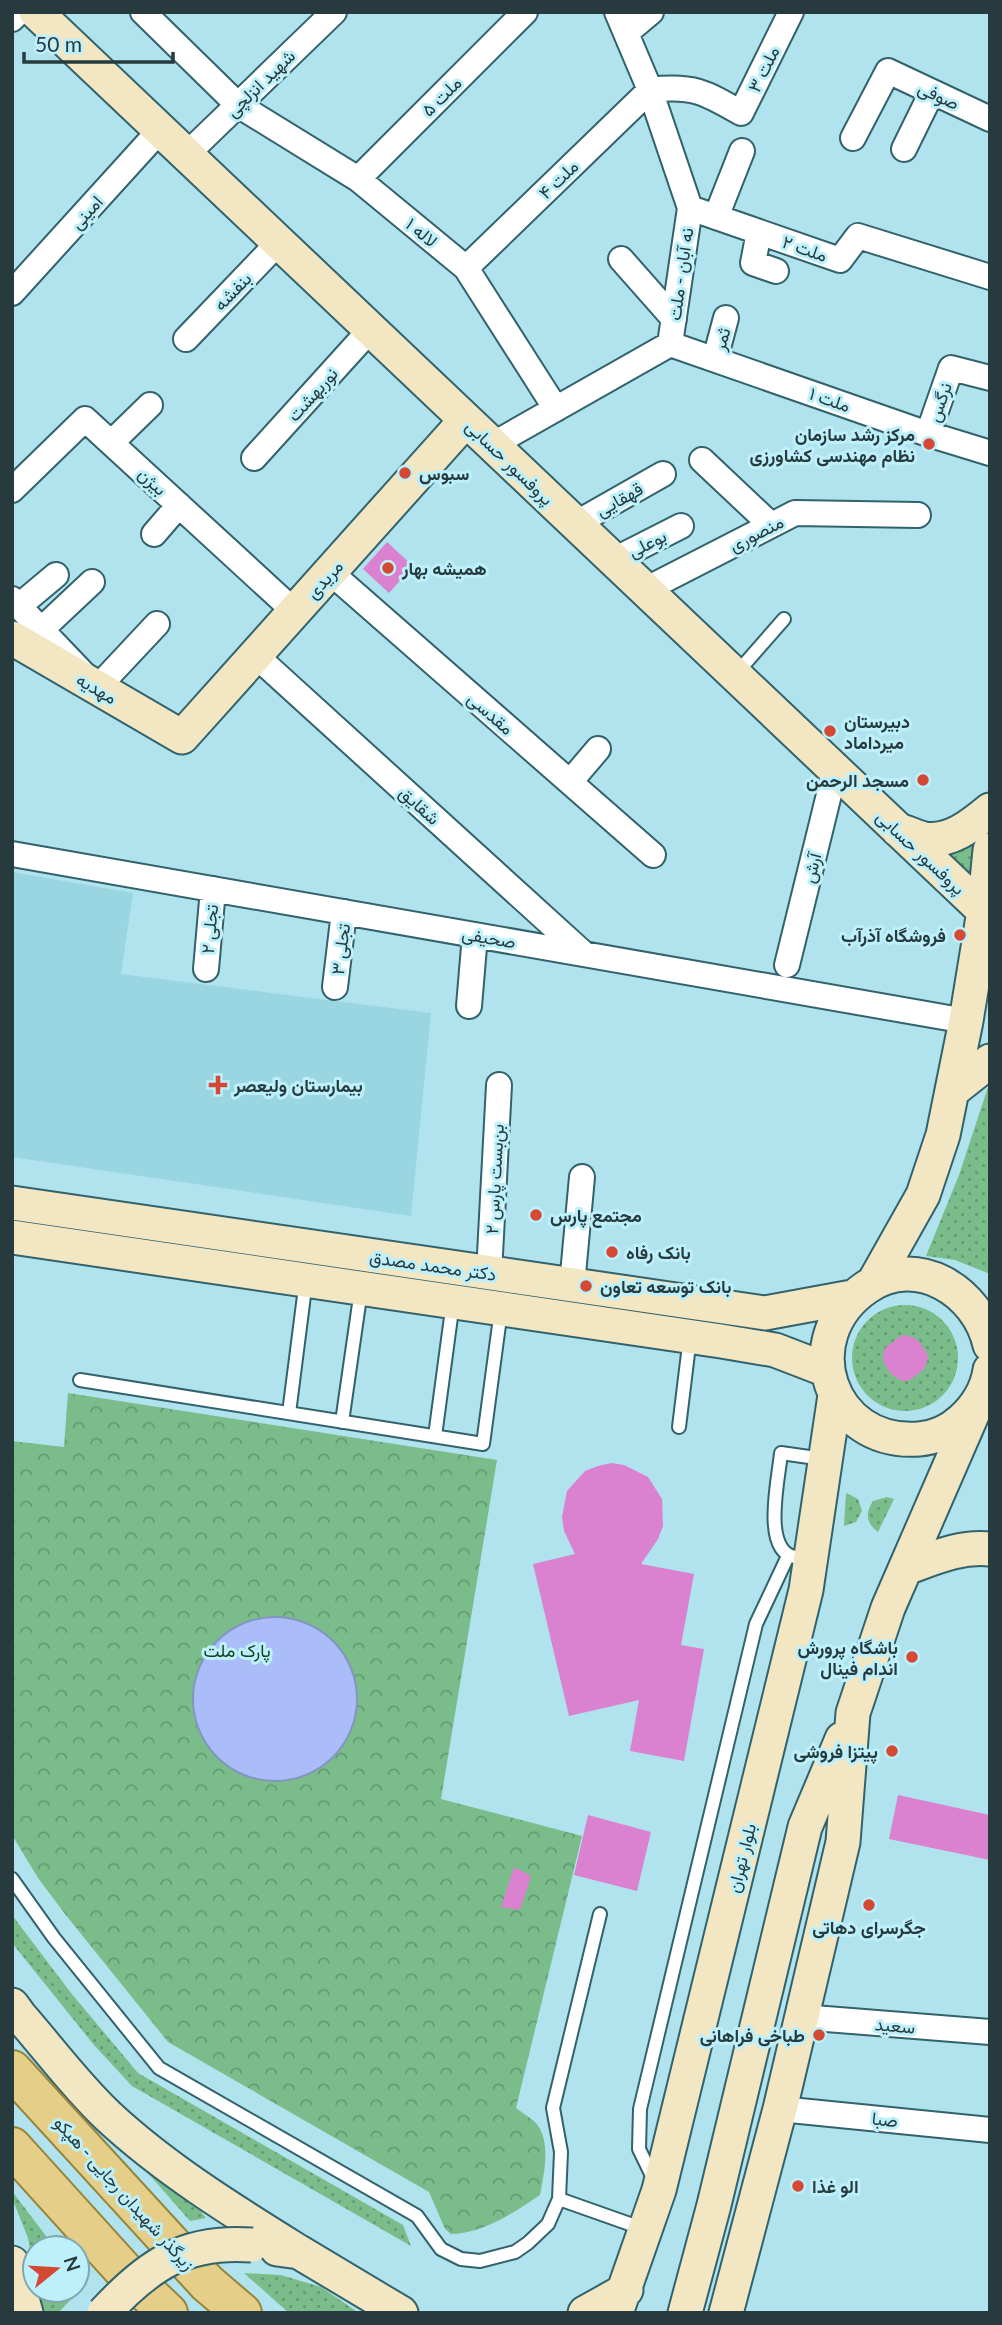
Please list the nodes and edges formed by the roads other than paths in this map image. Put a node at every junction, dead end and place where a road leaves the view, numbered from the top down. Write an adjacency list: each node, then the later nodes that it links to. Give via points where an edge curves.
1 (19, 12): 8 (street)
2 (36, 12): 14 (main road, پروفسور حسابی)
3 (143, 12): 12 (street, لاله ۱)
4 (526, 12): 19 (street, ملت ۵)
5 (651, 12): 9 (street)
6 (791, 12): 10 (street, ملت ۳, via 741,113 687,88)
7 (333, 13): 12 (street, شهید انزلچی)
8 (12, 19)
9 (622, 23): 10 (street, نه آبان - ملت)
10 (650, 90): 20 (street, نه آبان - ملت); 25 (street, ملت ۴)
11 (932, 92): 13 (street, صوفی); 15 (street, صوفی, via 888,71); 16 (street)
12 (238, 104): 18 (street, شهید انزلچی); 19 (street, لاله ۱)
13 (990, 119)
14 (160, 130): 18 (main road, پروفسور حسابی); 28 (street, امینی)
15 (853, 138)
16 (904, 149)
17 (742, 152): 21 (street)
18 (186, 155): 23 (main road, پروفسور حسابی)
19 (358, 179): 25 (street, لاله ۱)
20 (690, 208): 21 (street, ملت ۲); 30 (street, نه آبان - ملت)
21 (716, 217): 22 (street, ملت ۲)
22 (759, 232): 26 (street, via 752,263); 27 (street, ملت ۲, via 840,260 858,236)
23 (278, 243): 31 (main road, پروفسور حسابی); 32 (street, بنفشه)
24 (621, 259): 30 (street)
25 (466, 268): 37 (street, لاله ۱)
26 (776, 271)
27 (990, 277)
28 (12, 293)
29 (726, 318): 34 (street, ثمر)
30 (674, 319): 33 (street, نه آبان - ملت)
31 (370, 330): 38 (main road, پروفسور حسابی); 43 (street, نوربهشت)
32 (186, 339)
33 (670, 344): 34 (street, ملت ۱); 37 (street, نه آبان - ملت)
34 (715, 359): 39 (street, ملت ۱)
35 (990, 378): 39 (street, نرگس, via 951,368)
36 (150, 405): 40 (street)
37 (556, 409): 41 (street, نه آبان - ملت)
38 (466, 420): 41 (main road, پروفسور حسابی); 54 (main road, مریدی)
39 (928, 434): 42 (street, ملت ۱)
40 (111, 443): 46 (street, بیژن, via 85,419); 47 (street, بیژن)
41 (492, 445): 49 (main road, پروفسور حسابی)
42 (990, 453)
43 (254, 458)
44 (702, 460): 50 (street)
45 (663, 474): 49 (street, قهقایی)
46 (12, 490)
47 (179, 505): 52 (street); 58 (street, بیژن)
48 (918, 515): 50 (street, منصوری, via 795,513)
49 (575, 524): 53 (main road, پروفسور حسابی)
50 (771, 525): 57 (street, منصوری)
51 (681, 526): 53 (street, بوعلی)
52 (154, 534)
53 (614, 560): 57 (main road, پروفسور حسابی)
54 (330, 572): 58 (main road, مریدی); 68 (street, مقدسی)
55 (56, 575): 59 (street)
56 (92, 582): 59 (street)
57 (645, 590): 63 (main road, پروفسور حسابی)
58 (294, 611): 62 (main road, مریدی)
59 (21, 618): 64 (main road, مهدیه)
60 (784, 619): 63 (lane)
61 (157, 624): 64 (street)
62 (255, 655): 65 (main road, مریدی); 78 (street, شقایق)
63 (735, 675): 67 (main road, پروفسور حسابی)
64 (97, 688): 65 (main road, مهدیه)
65 (182, 737)
66 (598, 749): 68 (street)
67 (835, 771): 70 (main road, پروفسور حسابی); 79 (street, آرش)
68 (570, 782): 73 (street, مقدسی)
69 (990, 810): 70 (main road, via 949,836 926,839)
70 (898, 830): 75 (main road, پروفسور حسابی)
71 (990, 850): 75 (main road, بلوار تهران)
72 (12, 853): 74 (street, صحیفی)
73 (653, 855)
74 (213, 889): 76 (street, صحیفی); 80 (street, تجلی ۲)
75 (987, 910): 83 (main road, بلوار تهران)
76 (344, 912): 77 (street, صحیفی); 81 (street, تجلی ۳)
77 (475, 935): 78 (street, صحیفی); 82 (street)
78 (584, 954): 83 (street, صحیفی)
79 (788, 965)
80 (206, 969)
81 (335, 987)
82 (469, 1006)
83 (966, 1021): 86 (main road, بلوار تهران)
84 (990, 1061): 86 (main road)
85 (499, 1084): 90 (street, بن‌بست پارس ۲)
86 (952, 1091): 94 (main road, بلوار تهران, via 923,1195)
87 (582, 1177): 92 (street)
88 (12, 1203): 90 (main road, دکتر محمد مصدق)
89 (12, 1237): 91 (main road, دکتر محمد مصدق)
90 (489, 1273): 92 (main road, دکتر محمد مصدق)
91 (306, 1280): 93 (main road, دکتر محمد مصدق); 104 (lane)
92 (572, 1285): 97 (main road, دکتر محمد مصدق)
93 (361, 1288): 95 (main road, دکتر محمد مصدق); 105 (lane)
94 (863, 1289): 97 (main road, دکتر محمد مصدق); 99 (main road, دکتر محمد مصدق, via 900,1275 927,1276 951,1286 972,1304); 102 (main road, بلوار تهران, via 836,1318 827,1343)
95 (453, 1302): 96 (main road, دکتر محمد مصدق); 107 (lane)
96 (501, 1308): 98 (main road, دکتر محمد مصدق); 107 (lane, via 483,1444)
97 (765, 1313): 100 (main road)
98 (690, 1336): 100 (main road, دکتر محمد مصدق); 106 (lane)
99 (990, 1345)
100 (761, 1348): 102 (main road, دکتر محمد مصدق, via 775,1350)
101 (80, 1380): 104 (lane)
102 (831, 1382): 103 (main road, via 851,1417 874,1433 901,1440 929,1438 955,1427); 108 (main road, بلوار تهران)
103 (986, 1385): 111 (main road)
104 (289, 1413): 105 (lane)
105 (342, 1422): 107 (lane)
106 (680, 1427)
107 (435, 1436)
108 (827, 1459): 110 (main road, بلوار تهران); 110 (lane, via 781,1453 774,1525 778,1544)
109 (990, 1549): 111 (main road, via 948,1552)
110 (800, 1558): 123 (main road, بلوار تهران, via 803,1603)
111 (906, 1568): 112 (main road)
112 (853, 1713): 116 (main road, via 843,1842); 133 (main road, via 805,1827)
113 (12, 1879): 122 (lane, via 159,2068 417,2217 441,2249 461,2259 480,2261 515,2252 548,2224)
114 (600, 1914): 122 (lane, via 553,2108 561,2152)
115 (12, 2005): 124 (main road, via 105,2113 131,2136)
116 (801, 2017): 117 (street, سعید); 119 (main road)
117 (990, 2032)
118 (12, 2070): 130 (main road, زیرگذر شهیدان رجایی - هپکو, via 207,2283)
119 (780, 2109): 120 (street, صبا); 134 (main road)
120 (990, 2130)
121 (12, 2147): 129 (main road)
122 (559, 2199): 123 (lane)
123 (647, 2230): 126 (main road, بلوار تهران)
124 (299, 2252): 128 (main road, bridge, via 232,2244 187,2252 142,2275); 131 (main road)
125 (12, 2263): 127 (main road)
126 (621, 2301): 132 (main road)
127 (26, 2313)
128 (104, 2313)
129 (168, 2313)
130 (242, 2313)
131 (401, 2313)
132 (585, 2313)
133 (685, 2313)
134 (726, 2313)

